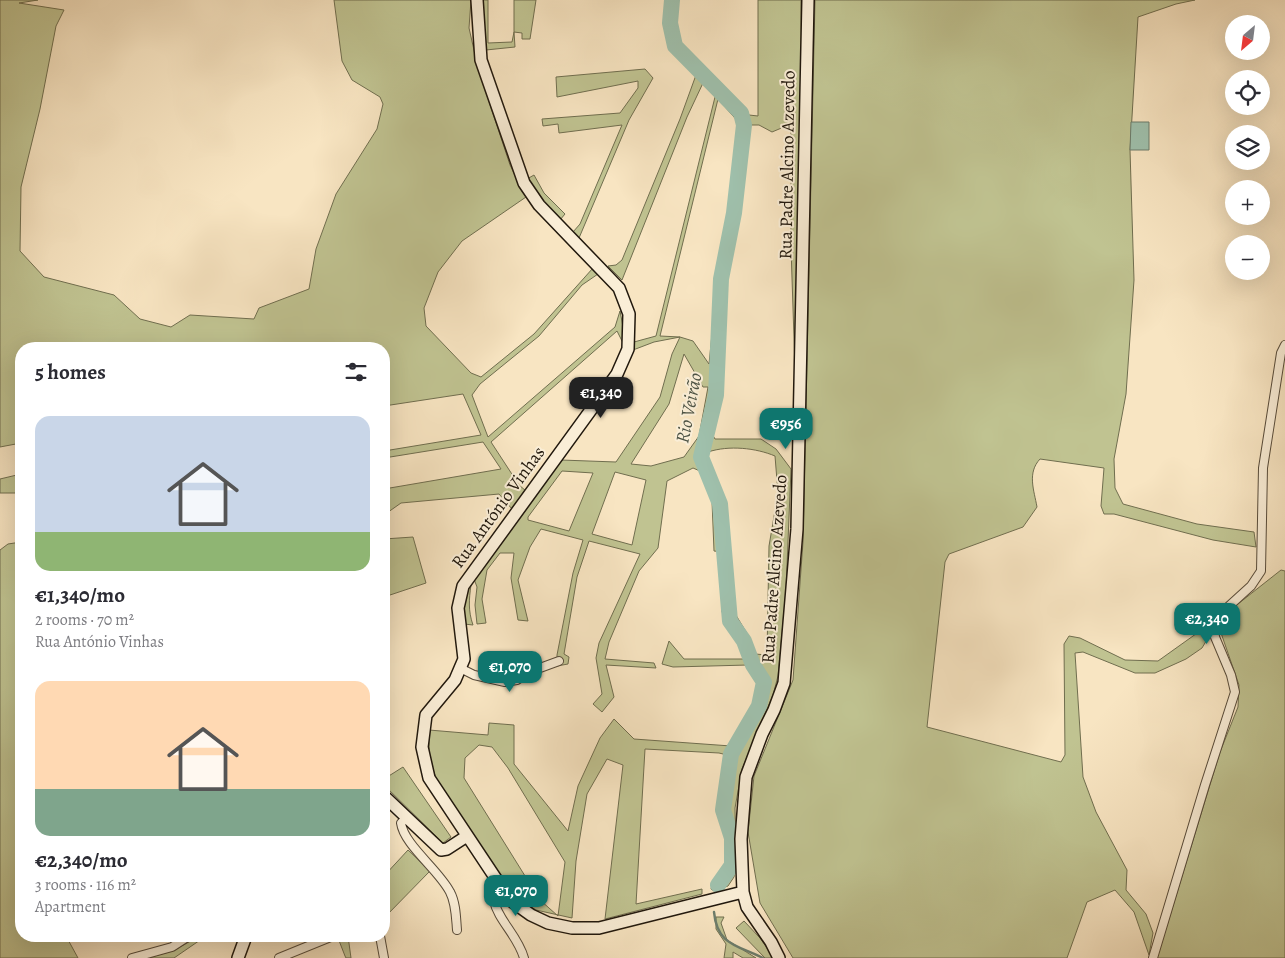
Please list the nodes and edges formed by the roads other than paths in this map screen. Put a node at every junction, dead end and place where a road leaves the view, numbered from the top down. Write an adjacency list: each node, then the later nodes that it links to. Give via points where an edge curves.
1 (477, 0): 5 (street, Rua António Vinhas, via 481,60 524,182 539,205 619,288 629,314 628,349 617,374 463,586 458,608 464,659)
2 (808, 0): 10 (street, Rua Padre Alcino Azevedo, via 797,529 784,683 746,777 741,839)
3 (1285, 345): 22 (street, via 1263,468 1260,571 1214,628 1235,692)
4 (560, 661): 5 (street, via 505,682 474,675)
5 (460, 668): 8 (street, Rua António Vinhas, via 455,680 426,715 422,747 428,778)
6 (390, 802): 7 (street)
7 (406, 818): 8 (street, via 440,850); 11 (street, via 401,823 405,836 452,894)
8 (467, 836): 9 (street, Rua António Vinhas)
9 (494, 876): 10 (street, Rua António Vinhas, via 510,900 531,915 572,928 598,928); 20 (street, via 493,893 497,909 516,937)
10 (743, 892): 21 (street, via 748,907)
11 (458, 930)
12 (180, 942): 16 (street)
13 (244, 942): 17 (street)
14 (318, 942): 18 (street)
15 (381, 942): 19 (street)
16 (132, 958)
17 (238, 958)
18 (279, 958)
19 (384, 958)
20 (524, 958)
21 (779, 958)
22 (1152, 958)

